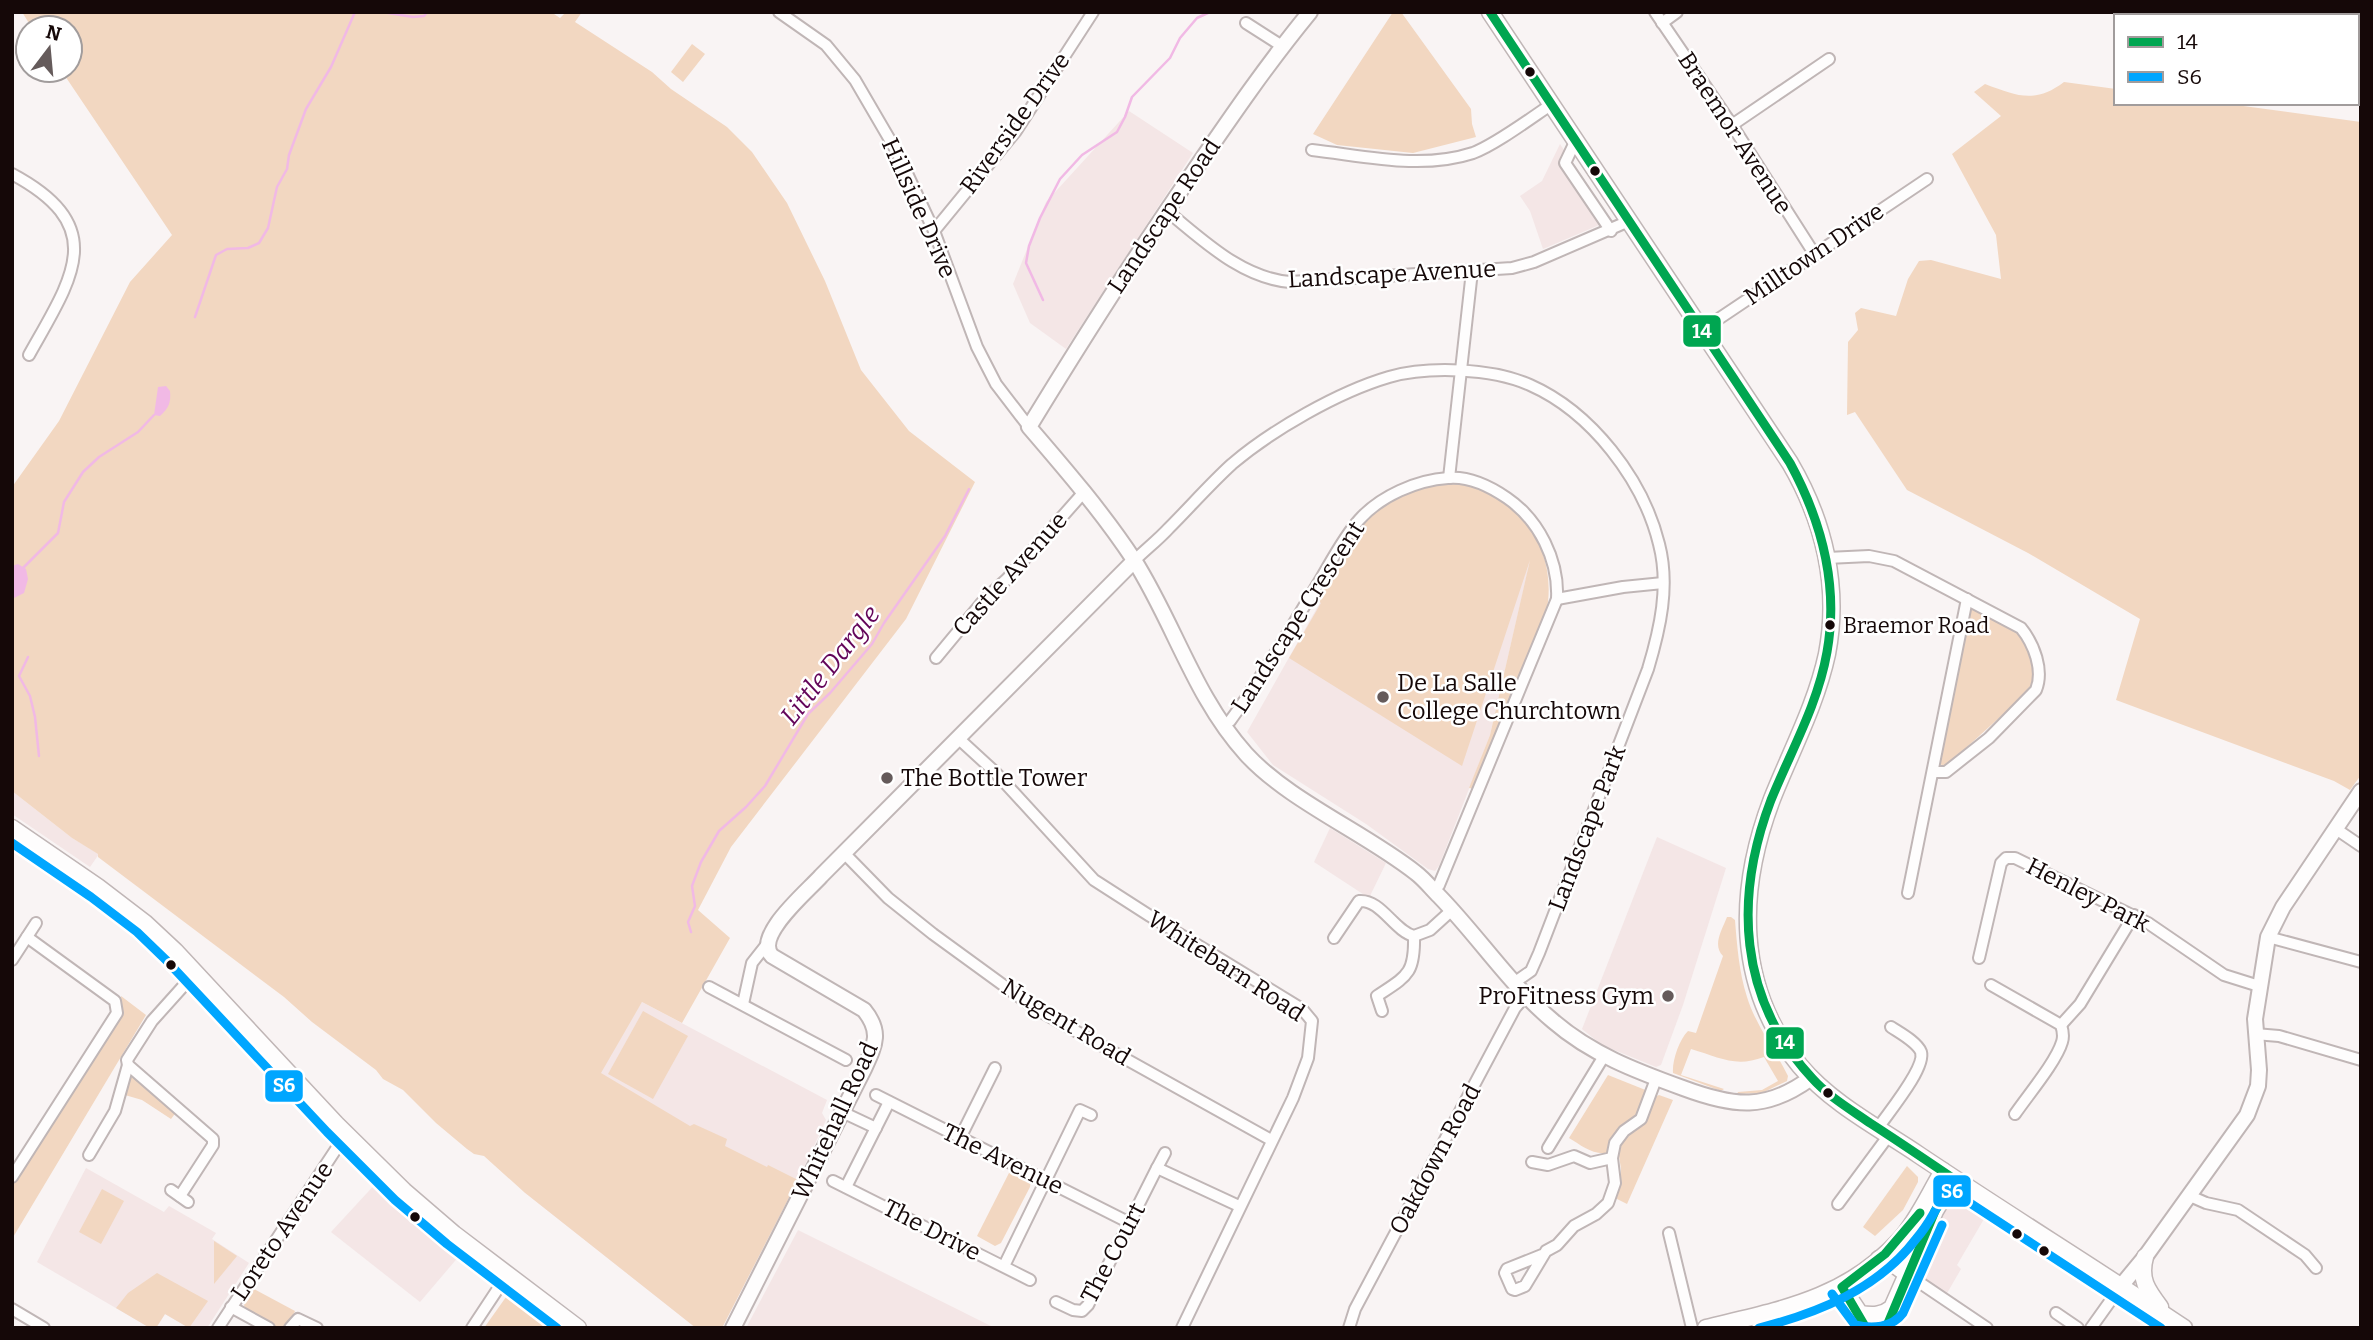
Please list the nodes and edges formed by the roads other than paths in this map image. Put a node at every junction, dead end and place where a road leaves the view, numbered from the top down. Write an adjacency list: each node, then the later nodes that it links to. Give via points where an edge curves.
1 (779, 12): 19 (street, Hillside Drive, via 826,45 855,80 897,152)
2 (1093, 12): 19 (street, Riverside Drive, via 1016,131)
3 (1310, 12): 9 (street, Landscape Road)
4 (1490, 12): 11 (main road)
5 (1655, 12): 8 (street, Braemor Avenue)
6 (1677, 12): 8 (street)
7 (1246, 23): 9 (street)
8 (1662, 23): 12 (street, Braemor Avenue)
9 (1282, 46): 17 (street, Landscape Road)
10 (1829, 59): 12 (street)
11 (1552, 104): 13 (main road); 14 (street, via 1475,152 1442,160 1410,162)
12 (1732, 125): 21 (street, Braemor Avenue)
13 (1576, 140): 18 (main road); 20 (street, via 1565,163)
14 (1312, 150)
15 (12, 174): 24 (street, via 37,187 69,222 76,246 71,273)
16 (1927, 179): 21 (street, Milltown Drive)
17 (1167, 211): 22 (street, Landscape Avenue, via 1227,259 1277,281); 26 (street, Landscape Road)
18 (1629, 221): 20 (street, Landscape Avenue); 23 (main road)
19 (934, 231): 26 (street, Hillside Drive, via 977,347 996,384)
20 (1611, 231): 22 (street, Landscape Avenue, via 1534,262)
21 (1815, 255): 23 (street, Milltown Drive)
22 (1472, 271): 25 (street)
23 (1702, 330): 29 (main road, via 1803,484)
24 (29, 355)
25 (1461, 371): 27 (street); 30 (street, Landscape Park, via 1389,377 1329,402 1280,430 1232,464); 31 (street, Landscape Park, via 1512,378 1532,386 1589,424 1623,464 1649,514 1660,546)
26 (1029, 427): 28 (street)
27 (1449, 478): 32 (street, Landscape Crescent, via 1494,489 1525,513 1553,563); 35 (street, Landscape Crescent, via 1401,490 1358,520 1262,678)
28 (1084, 492): 30 (street); 34 (street, Castle Avenue)
29 (1827, 558): 33 (street, via 1869,556 1894,561); 74 (main road, via 1831,615 1825,663 1762,826 1747,904 1749,951 1758,990 1784,1042)
30 (1135, 561): 35 (street); 36 (street)
31 (1663, 583): 32 (street); 59 (street, Landscape Park, via 1661,625 1648,669 1539,953 1531,971)
32 (1556, 599): 43 (street, Landscape Crescent)
33 (1967, 599): 37 (street); 37 (street, via 2021,628 2031,640 2039,682 1989,737 1946,772)
34 (936, 658)
35 (1223, 725): 43 (street, via 1246,755 1278,782 1388,852)
36 (959, 738): 42 (street); 85 (street, Whitebarn Road, via 1094,880 1302,1009 1312,1021 1308,1058)
37 (1934, 772): 44 (street)
38 (2361, 792): 40 (street)
39 (12, 828): 58 (main road, via 145,923)
40 (2336, 828): 41 (street); 52 (street)
41 (2361, 846)
42 (845, 853): 54 (street, via 774,927); 85 (street, Nugent Road, via 897,905 1036,1009)
43 (1434, 891): 45 (street)
44 (1908, 893)
45 (1452, 910): 50 (street, via 1430,930); 59 (street)
46 (2134, 915): 55 (street, Henley Park, via 2015,858 2006,858 2001,863); 61 (street, Henley Park, via 2224,975); 66 (street, via 2080,1004)
47 (36, 923): 51 (street)
48 (1342, 926): 49 (street); 50 (street, via 1355,904 1364,900); 53 (street)
49 (1353, 933)
50 (1414, 936): 65 (street, via 1413,966 1377,996)
51 (27, 937): 56 (street); 93 (street, via 115,1001 117,1013)
52 (2268, 937): 57 (street); 61 (street)
53 (1334, 938)
54 (767, 944): 64 (street, via 752,963); 78 (street, Whitehall Road, via 768,952 779,962 872,1019 876,1032 873,1051)
55 (1979, 958)
56 (12, 960)
57 (2361, 962)
58 (196, 972): 72 (street, via 152,1021 130,1053); 83 (main road)
59 (1515, 982): 63 (street)
60 (1991, 985): 66 (street)
61 (2259, 986): 68 (street)
62 (709, 987): 64 (street)
63 (1527, 994): 69 (street, via 1552,1021); 130 (street, Oakdown Road, via 1515,1008)
64 (743, 1004): 70 (street)
65 (1382, 1011)
66 (2061, 1025): 79 (street, via 2062,1042)
67 (1891, 1027): 82 (street, via 1918,1046 1922,1055)
68 (2255, 1034): 71 (street, via 2279,1036); 98 (street, via 2259,1070 2254,1099)
69 (1604, 1056): 75 (street); 86 (street)
70 (846, 1060)
71 (2361, 1060)
72 (128, 1065): 88 (street, via 114,1111); 97 (street, via 213,1139)
73 (995, 1068): 84 (street)
74 (1811, 1078): 75 (street, via 1771,1100 1742,1104); 82 (main road)
75 (1656, 1079): 89 (street, via 1641,1119 1615,1143)
76 (876, 1095): 77 (street, The Avenue)
77 (889, 1102): 81 (street); 84 (street, The Avenue)
78 (842, 1112): 81 (street); 128 (street, Whitehall Road)
79 (2015, 1114)
80 (1091, 1115): 94 (street, via 1080,1110)
81 (876, 1128): 96 (street)
82 (1883, 1131): 92 (main road); 99 (street)
83 (346, 1133): 110 (main road, via 404,1191); 115 (street, Loreto Avenue)
84 (960, 1138): 94 (street, The Avenue)
85 (1271, 1139): 100 (street, Whitebarn Road)
86 (1548, 1148)
87 (1165, 1153): 91 (street, The Court)
88 (89, 1155)
89 (1612, 1158): 90 (street, via 1590,1163 1574,1156 1548,1165); 104 (street, via 1615,1183 1608,1203)
90 (1532, 1162)
91 (1157, 1168): 100 (street); 102 (street, The Court)
92 (1949, 1175): 101 (main road); 112 (main road)
93 (12, 1177)
94 (1045, 1180): 102 (street, The Avenue); 107 (street)
95 (833, 1181): 96 (street, The Drive)
96 (846, 1187): 107 (street, The Drive)
97 (180, 1196)
98 (2190, 1196): 105 (street); 108 (street, via 2238,1210 2305,1255)
99 (1838, 1204)
100 (1239, 1206): 129 (street, Whitebarn Road)
101 (1929, 1209): 106 (main road); 109 (main road)
102 (1130, 1223): 114 (street, The Court, via 1088,1305 1082,1311)
103 (1669, 1233): 131 (street)
104 (1542, 1255)
105 (2145, 1257): 112 (street); 119 (main road, via 2142,1278)
106 (1879, 1259): 109 (main road); 113 (main road)
107 (1004, 1266): 111 (street, The Drive)
108 (2316, 1268)
109 (1907, 1274): 116 (main road); 134 (street)
110 (507, 1275): 126 (street); 127 (main road)
111 (1030, 1280)
112 (2121, 1286): 119 (main road); 136 (street)
113 (1842, 1287): 120 (main road); 132 (main road, via 1782,1310)
114 (1055, 1302)
115 (231, 1307): 122 (street, Loreto Avenue); 123 (street)
116 (1892, 1308): 120 (main road); 133 (street)
117 (12, 1309): 121 (street)
118 (2056, 1313): 135 (street)
119 (2168, 1317): 137 (main road)
120 (1863, 1321)
121 (44, 1328)
122 (218, 1328)
123 (269, 1328)
124 (290, 1328): 125 (street, via 298,1319)
125 (317, 1328)
126 (472, 1328)
127 (578, 1328)
128 (733, 1328)
129 (1182, 1328)
130 (1349, 1328)
131 (1692, 1328)
132 (1706, 1328)
133 (1886, 1328)
134 (1987, 1328)
135 (2078, 1328)
136 (2091, 1328)
137 (2184, 1328)

